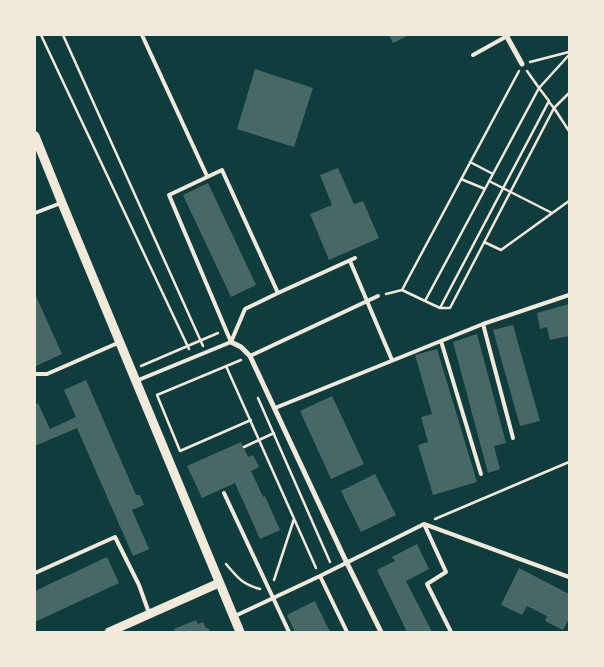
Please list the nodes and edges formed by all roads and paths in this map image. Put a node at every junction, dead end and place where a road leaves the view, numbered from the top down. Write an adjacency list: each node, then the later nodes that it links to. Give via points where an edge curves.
1 (41, 35): 42 (path)
2 (63, 35): 38 (path)
3 (142, 35): 16 (lane)
4 (507, 35): 6 (lane); 7 (street)
5 (569, 54): 7 (path); 8 (path)
6 (474, 55)
7 (522, 64): 8 (path); 14 (path)
8 (540, 88): 10 (path); 15 (path)
9 (569, 93): 11 (path)
10 (549, 101): 11 (path); 19 (path)
11 (554, 108): 12 (path); 21 (path)
12 (569, 131)
13 (35, 136): 23 (street)
14 (470, 162): 15 (path); 17 (path)
15 (493, 174): 18 (path)
16 (207, 176): 30 (lane, via 222,170); 37 (lane, via 169,195)
17 (461, 178): 20 (path); 29 (path)
18 (489, 181): 19 (path); 20 (path)
19 (503, 188): 21 (path); 35 (path)
20 (485, 189): 34 (path)
21 (511, 192): 25 (path); 26 (path)
22 (569, 201): 25 (path)
23 (62, 203): 24 (lane); 40 (street)
24 (35, 213)
25 (552, 213): 26 (path, via 501,250)
26 (484, 242): 35 (path, via 450,308)
27 (355, 258): 28 (lane)
28 (350, 261): 30 (lane); 33 (lane)
29 (402, 290): 32 (path); 34 (path)
30 (278, 293): 41 (lane, via 245,309)
31 (569, 295): 36 (lane)
32 (378, 296): 33 (lane)
33 (367, 301): 44 (lane); 46 (lane)
34 (425, 301): 35 (path)
35 (440, 308)
36 (483, 324): 39 (lane); 58 (lane)
37 (227, 329): 38 (path); 41 (lane)
38 (201, 341): 42 (path); 43 (path)
39 (441, 341): 46 (lane); 62 (lane)
40 (120, 342): 49 (lane, via 47,374); 50 (street)
41 (231, 342): 43 (lane); 44 (street)
42 (187, 346): 45 (path); 48 (path)
43 (206, 352): 45 (lane)
44 (250, 356): 47 (path); 54 (street)
45 (193, 358): 50 (lane)
46 (392, 360): 54 (lane)
47 (226, 366): 51 (path); 55 (path)
48 (140, 367)
49 (35, 374)
50 (136, 381): 53 (street)
51 (157, 395): 53 (path); 55 (path, via 180,451)
52 (257, 396): 57 (path)
53 (144, 401): 73 (street)
54 (275, 408): 56 (street)
55 (251, 420): 59 (path)
56 (284, 428): 57 (path); 66 (street)
57 (273, 433): 59 (path); 67 (path)
58 (513, 438)
59 (259, 440): 60 (path); 64 (path)
60 (244, 447)
61 (569, 462): 65 (path)
62 (481, 474)
63 (224, 493): 74 (lane)
64 (294, 519): 67 (path, via 316,569); 74 (path)
65 (424, 524): 68 (lane); 72 (lane); 83 (lane, via 446,572 427,584)
66 (343, 556): 67 (path); 68 (street)
67 (330, 562)
68 (347, 562): 71 (lane); 82 (street)
69 (226, 564): 74 (path, via 245,584)
70 (35, 574): 76 (lane, via 115,537 139,585)
71 (320, 576): 75 (lane); 81 (lane)
72 (569, 577)
73 (219, 583): 76 (street); 77 (street)
74 (271, 591): 75 (lane)
75 (274, 598): 77 (lane); 80 (lane)
76 (149, 614): 78 (street)
77 (234, 617): 79 (street)
78 (109, 632)
79 (240, 632)
80 (289, 632)
81 (347, 632)
82 (381, 632)
83 (451, 632)

